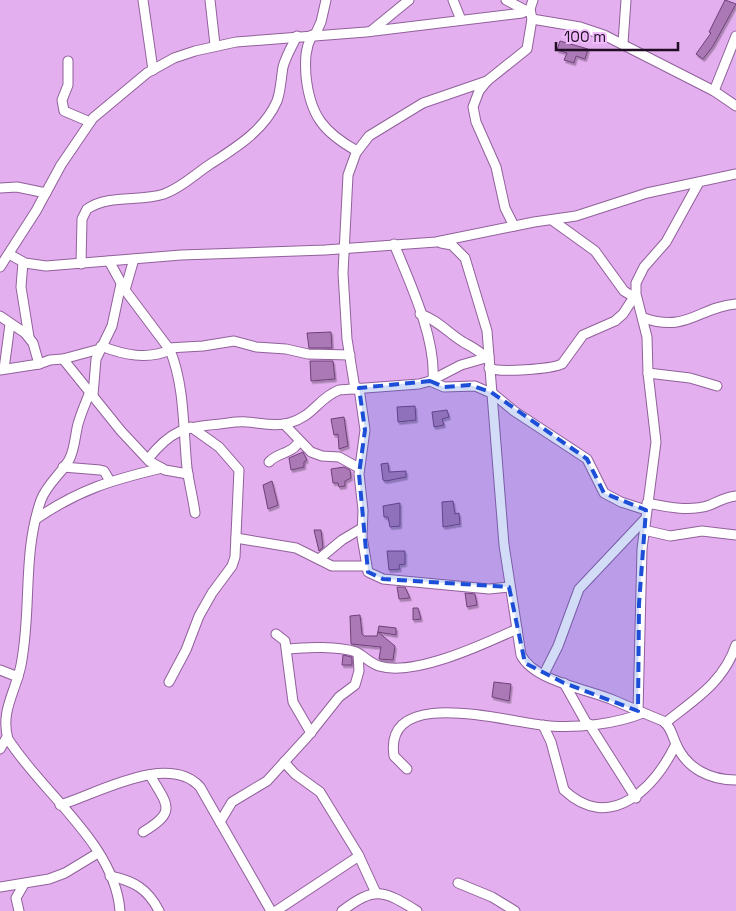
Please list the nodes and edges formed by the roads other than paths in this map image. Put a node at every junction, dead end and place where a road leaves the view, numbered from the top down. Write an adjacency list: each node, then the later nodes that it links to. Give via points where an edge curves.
1 (143, 0): 17 (street)
2 (210, 0): 15 (street)
3 (326, 0): 11 (street)
4 (409, 0): 10 (street)
5 (453, 0): 9 (street)
6 (506, 0): 8 (street)
7 (626, 0): 14 (street)
8 (530, 10): 9 (street); 14 (street); 18 (street, via 527,49)
9 (460, 20): 10 (street)
10 (371, 32): 11 (street)
11 (314, 35): 12 (street); 22 (street, via 304,60 308,98 313,112 332,134)
12 (297, 36): 15 (street); 37 (street, via 283,67 277,101 252,134 231,153 178,188 154,196 100,202 87,209 82,219)
13 (736, 36): 19 (street)
14 (623, 43): 19 (street)
15 (216, 45): 17 (street, via 174,58)
16 (68, 62): 21 (street, via 68,85 62,100 64,111)
17 (153, 70): 21 (street)
18 (487, 82): 22 (street, via 423,103 369,136); 28 (street, via 479,91 473,113 496,167 505,208)
19 (714, 91): 20 (street)
20 (736, 106)
21 (90, 122): 26 (street)
22 (357, 151): 31 (street, via 348,175)
23 (736, 174): 24 (street)
24 (698, 184): 27 (street, via 647,193 576,216); 39 (street, via 666,242 644,267 636,283)
25 (0, 188): 26 (street, via 17,187)
26 (46, 193): 32 (street)
27 (552, 220): 28 (street); 39 (street, via 594,251 624,291)
28 (514, 226): 29 (street)
29 (436, 242): 30 (street); 49 (street, via 452,246 465,258 486,324)
30 (394, 244): 31 (street); 41 (street)
31 (344, 249): 33 (street); 48 (street)
32 (9, 254): 35 (street); 36 (street)
33 (134, 259): 34 (street); 38 (street)
34 (109, 261): 37 (street); 38 (street)
35 (23, 262): 37 (street, via 46,266); 45 (street, via 21,287)
36 (1, 264)
37 (81, 264)
38 (123, 287): 46 (street, via 112,326); 47 (street)
39 (636, 298): 43 (street); 52 (street, via 615,321 582,335 562,364 506,372)
40 (736, 304): 43 (street, via 678,323)
41 (420, 314): 49 (street, via 434,320); 55 (street, via 431,353)
42 (0, 316): 44 (street)
43 (644, 318): 54 (street)
44 (10, 324): 45 (street); 53 (street)
45 (29, 337): 51 (street)
46 (100, 348): 47 (street, via 128,355 152,356); 50 (street); 58 (street)
47 (169, 349): 48 (street, via 241,341 256,347 286,348 308,354); 61 (street, via 178,375)
48 (350, 355): 57 (street)
49 (487, 357): 52 (street); 55 (street)
50 (63, 359): 51 (street); 58 (street)
51 (39, 364): 53 (street)
52 (489, 368): 59 (street)
53 (2, 369)
54 (648, 373): 56 (street, via 690,378); 71 (street, via 656,442)
55 (431, 380): 57 (street); 59 (street, via 444,387 475,386)
56 (717, 386)
57 (357, 388): 60 (street, via 329,394 302,419); 67 (street, via 365,430)
58 (91, 393): 63 (street); 65 (street, via 79,421 72,451)
59 (491, 393): 71 (street, via 587,459 604,493); 80 (street)
60 (284, 424): 61 (street, via 245,421); 62 (street)
61 (187, 427): 63 (street, via 163,441); 68 (street); 77 (street, via 219,446 239,470)
62 (299, 441): 64 (street, via 292,451 275,456); 67 (street, via 316,455 339,457)
63 (148, 459): 66 (street)
64 (268, 462)
65 (63, 467): 69 (street, via 104,471); 73 (street, via 45,492)
66 (162, 468): 68 (street); 69 (street)
67 (359, 468): 74 (street)
68 (188, 474): 72 (street)
69 (110, 481): 73 (street, via 78,493)
70 (736, 496): 71 (street, via 709,505)
71 (646, 511): 75 (street); 87 (street, via 578,588 558,646)
72 (195, 513)
73 (36, 519): 88 (street, via 30,542 22,664)
74 (362, 528): 78 (street); 79 (street)
75 (644, 530): 76 (street, via 670,536 702,532); 91 (street, via 639,604)
76 (736, 535)
77 (236, 538): 78 (street, via 296,548); 89 (street, via 232,566 199,616)
78 (319, 559): 79 (street, via 332,566)
79 (365, 566): 80 (street, via 368,572 383,579)
80 (509, 588): 81 (street)
81 (517, 629): 85 (street, via 457,656 413,666 378,666); 87 (street, via 525,662)
82 (276, 634): 84 (street, via 285,641)
83 (736, 645): 92 (street, via 722,674)
84 (288, 649): 85 (street, via 345,649); 95 (street, via 294,702)
85 (358, 654): 95 (street, via 358,681 339,697)
86 (0, 670): 88 (street)
87 (544, 674): 90 (street)
88 (18, 677): 96 (street, via 1,716)
89 (169, 682)
90 (564, 683): 91 (street); 93 (street)
91 (641, 712): 92 (street); 93 (street, via 623,720)
92 (665, 723): 97 (street)
93 (588, 724): 94 (street); 103 (street)
94 (543, 725): 100 (street, via 451,712 406,720 399,726 393,746 394,756); 103 (street, via 551,742 560,780 569,794 602,806)
95 (311, 733): 99 (street)
96 (7, 737): 98 (street); 104 (street)
97 (676, 744): 102 (street, via 682,756 699,771 712,777); 103 (street, via 658,777)
98 (0, 749)
99 (284, 762): 105 (street, via 263,785 232,802); 108 (street, via 320,792)
100 (407, 769)
101 (150, 775): 104 (street); 105 (street, via 171,772 193,778); 106 (street, via 166,809 164,817)
102 (736, 780)
103 (636, 798)
104 (60, 804): 107 (street)
105 (220, 822): 117 (street)
106 (143, 832)
107 (98, 853): 109 (street); 111 (street, via 65,873)
108 (359, 856): 113 (street); 118 (street)
109 (110, 876): 115 (street); 116 (street, via 141,886)
110 (458, 883): 121 (street)
111 (24, 884): 112 (street); 114 (street, via 16,898)
112 (0, 887)
113 (376, 893): 119 (street, via 366,895); 120 (street)
114 (19, 911)
115 (120, 911)
116 (159, 911)
117 (272, 911)
118 (276, 911)
119 (342, 911)
120 (417, 911)
121 (515, 911)

